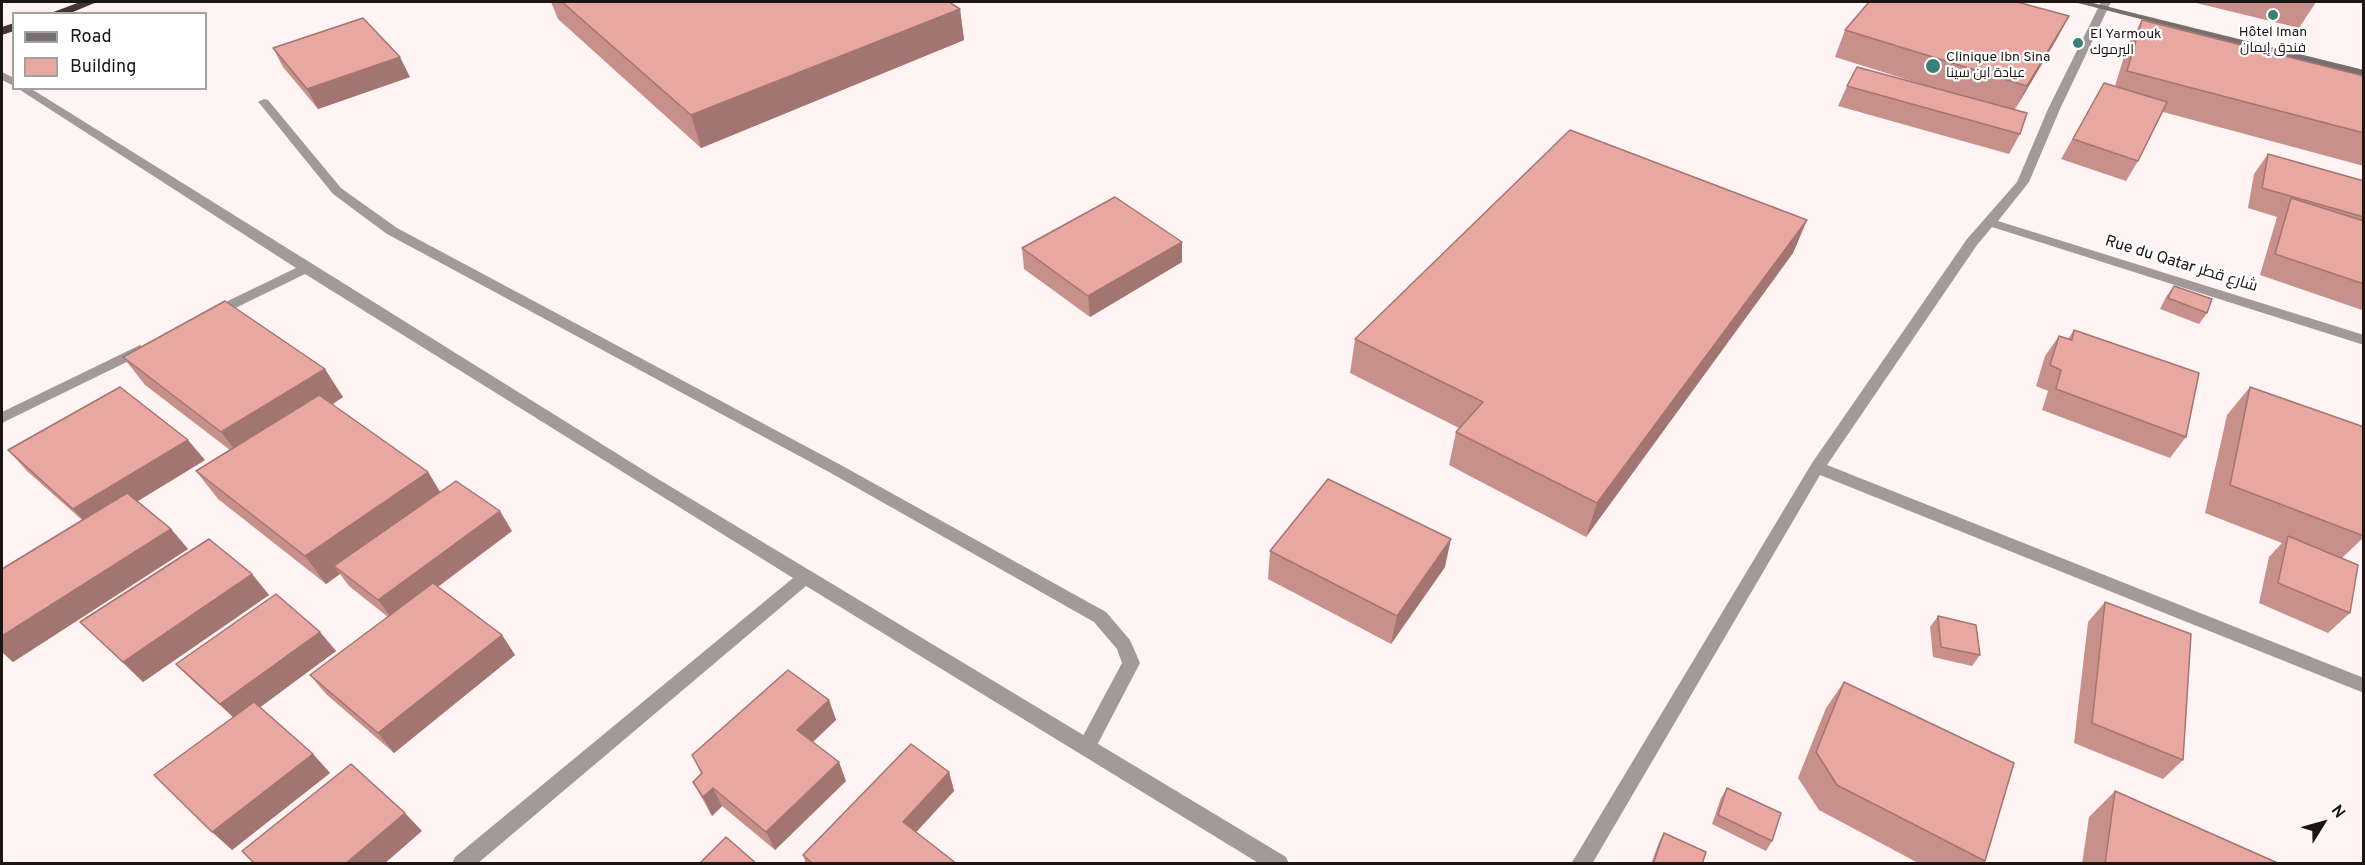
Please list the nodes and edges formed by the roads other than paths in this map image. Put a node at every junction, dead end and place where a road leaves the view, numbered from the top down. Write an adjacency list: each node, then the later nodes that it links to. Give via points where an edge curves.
1 (91, 2): 4 (highway)
2 (2079, 2): 3 (street)
3 (2105, 4): 5 (street); 8 (street, via 2023,182)
4 (60, 12)
5 (2364, 73)
6 (25, 90): 9 (street)
7 (264, 102): 17 (street, via 337,190 392,231 834,468 1100,617 1124,645 1131,663)
8 (1988, 222): 11 (street, Rue du Qatar شارع قطر); 14 (street)
9 (304, 269): 10 (street); 15 (street)
10 (200, 320)
11 (2364, 340)
12 (158, 341): 13 (street)
13 (2, 418)
14 (1817, 467): 16 (street); 20 (street)
15 (805, 577): 17 (street); 18 (street)
16 (2364, 686)
17 (1086, 747): 19 (street)
18 (462, 864)
19 (1279, 864)
20 (1581, 864)

